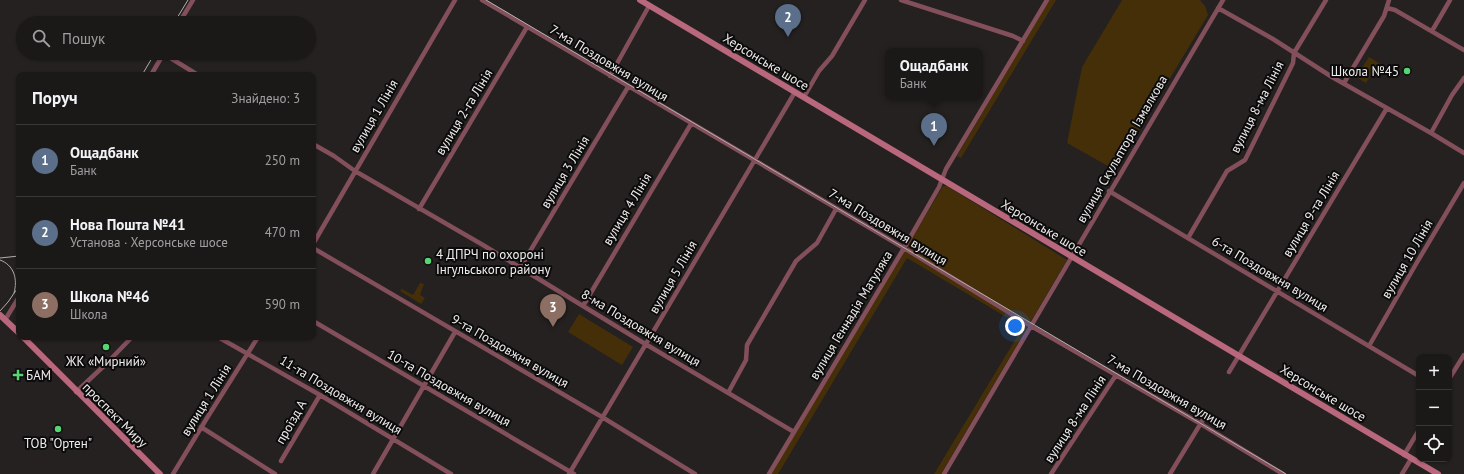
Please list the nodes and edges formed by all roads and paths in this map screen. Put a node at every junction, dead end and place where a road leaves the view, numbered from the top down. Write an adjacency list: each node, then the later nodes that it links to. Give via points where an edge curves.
1 (193, 0): 15 (street)
2 (455, 0): 37 (street, вулиця 1 Лінія)
3 (482, 0): 16 (street, 7-ма Поздовжня вулиця)
4 (640, 0): 12 (main road, Херсонське шосе)
5 (865, 0): 30 (street)
6 (901, 0): 18 (street)
7 (1047, 0): 18 (street, вулиця Геннадія Матуляка)
8 (1222, 0): 13 (street, вулиця Скульптора Ізмалкова)
9 (1326, 0): 20 (street, вулиця 8-ма Лінія)
10 (1389, 0): 14 (street)
11 (1450, 0): 17 (street)
12 (649, 6): 25 (street); 29 (main road, Херсонське шосе)
13 (1218, 8): 20 (street); 40 (street, вулиця Скульптора Ізмалкова)
14 (1387, 8): 17 (street); 27 (street)
15 (183, 16)
16 (527, 27): 25 (street, 7-ма Поздовжня вулиця); 41 (street, вулиця 2-га Лінія)
17 (1432, 31): 19 (street)
18 (1023, 41): 38 (street, вулиця Геннадія Матуляка, via 946,169)
19 (1464, 50)
20 (1294, 53): 27 (street); 43 (street, вулиця 8-ма Лінія, via 1292,64 1245,160 1227,171)
21 (160, 60): 23 (street)
22 (175, 60): 24 (street)
23 (153, 72)
24 (193, 72)
25 (610, 76): 28 (street, 7-ма Поздовжня вулиця)
26 (1464, 78): 33 (street)
27 (1344, 83): 31 (street)
28 (628, 87): 32 (street, 7-ма Поздовжня вулиця); 48 (street, вулиця 3 Лінія)
29 (795, 92): 30 (main road, Херсонське шосе); 36 (street, вулиця 5 Лінія)
30 (804, 97): 38 (main road, Херсонське шосе)
31 (1387, 108): 33 (street); 49 (street, вулиця 9-та Лінія)
32 (691, 124): 36 (street, 7-ма Поздовжня вулиця); 51 (street, вулиця 4 Лінія)
33 (1431, 133): 35 (street)
34 (316, 146): 37 (street, 8-ма Поздовжня вулиця)
35 (1464, 153)
36 (754, 161): 42 (street, 7-ма Поздовжня вулиця); 62 (street, вулиця 5 Лінія)
37 (355, 171): 41 (street, 8-ма Поздовжня вулиця); 44 (street, вулиця 1 Лінія)
38 (942, 180): 45 (street, вулиця Геннадія Матуляка); 47 (main road, Херсонське шосе)
39 (1464, 183): 63 (street, вулиця 10 Лінія)
40 (1109, 191): 43 (street, 6-та Поздовжня вулиця); 47 (street, вулиця Скульптора Ізмалкова)
41 (419, 209): 48 (street, 8-ма Поздовжня вулиця)
42 (836, 209): 45 (street, 7-ма Поздовжня вулиця); 73 (street, via 817,243 796,261 747,345 746,360)
43 (1188, 238): 49 (street, 6-та Поздовжня вулиця)
44 (316, 239)
45 (904, 248): 55 (street, 7-ма Поздовжня вулиця); 79 (street, вулиця Геннадія Матуляка)
46 (316, 250): 57 (street, 9-та Поздовжня вулиця)
47 (1072, 258): 55 (street, вулиця Скульптора Ізмалкова); 66 (main road, Херсонське шосе)
48 (520, 268): 51 (street, 8-ма Поздовжня вулиця)
49 (1278, 292): 63 (street, 6-та Поздовжня вулиця); 66 (street, вулиця 9-та Лінія)
50 (16, 302): 53 (street)
51 (583, 306): 62 (street, 8-ма Поздовжня вулиця)
52 (0, 315): 53 (main road)
53 (5, 320): 56 (main road)
54 (316, 322): 71 (street, 10-та Поздовжня вулиця)
55 (1031, 326): 70 (street, 7-ма Поздовжня вулиця); 94 (street, вулиця Скульптора Ізмалкова)
56 (16, 331)
57 (456, 332): 71 (street); 75 (street, 9-та Поздовжня вулиця)
58 (26, 340): 72 (main road, проспект Миру)
59 (129, 340): 72 (street)
60 (223, 340): 64 (street, 11-та Поздовжня вулиця)
61 (256, 340): 64 (street, вулиця 1 Лінія)
62 (646, 344): 73 (street, 8-ма Поздовжня вулиця); 75 (street, вулиця 5 Лінія)
63 (1369, 346): 68 (street, 6-та Поздовжня вулиця)
64 (248, 354): 74 (street, 11-та Поздовжня вулиця); 78 (street, вулиця 1 Лінія)
65 (1464, 355): 69 (street)
66 (1239, 356): 67 (street, вулиця 9-та Лінія); 82 (main road, Херсонське шосе)
67 (1230, 372)
68 (1416, 374)
69 (1452, 374)
70 (1116, 375): 77 (street, 7-ма Поздовжня вулиця); 95 (street, вулиця 8-ма Лінія)
71 (424, 386): 81 (street); 86 (street, 10-та Поздовжня вулиця)
72 (76, 392): 87 (main road, проспект Миру)
73 (728, 393): 79 (street, 8-ма Поздовжня вулиця)
74 (320, 394): 81 (street, 11-та Поздовжня вулиця); 84 (street, проїзд А)
75 (602, 417): 86 (street, вулиця 5 Лінія); 92 (street, 9-та Поздовжня вулиця)
76 (1204, 418): 77 (street)
77 (1201, 424): 85 (street, 7-ма Поздовжня вулиця); 96 (street)
78 (201, 427): 88 (street, вулиця 1 Лінія); 89 (street)
79 (794, 432): 93 (street, вулиця Геннадія Матуляка)
80 (1416, 435): 82 (street)
81 (394, 440): 90 (street); 91 (street, 11-та Поздовжня вулиця)
82 (1404, 454): 83 (main road, Херсонське шосе)
83 (1411, 459): 98 (street); 99 (main road, Херсонське шосе)
84 (281, 461)
85 (1278, 472): 97 (street, 7-ма Поздовжня вулиця)
86 (571, 473)
87 (160, 474)
88 (173, 474)
89 (275, 474)
90 (373, 474)
91 (451, 474)
92 (695, 474)
93 (769, 474)
94 (944, 474)
95 (1052, 474)
96 (1170, 474)
97 (1283, 474)
98 (1402, 474)
99 (1438, 474)

